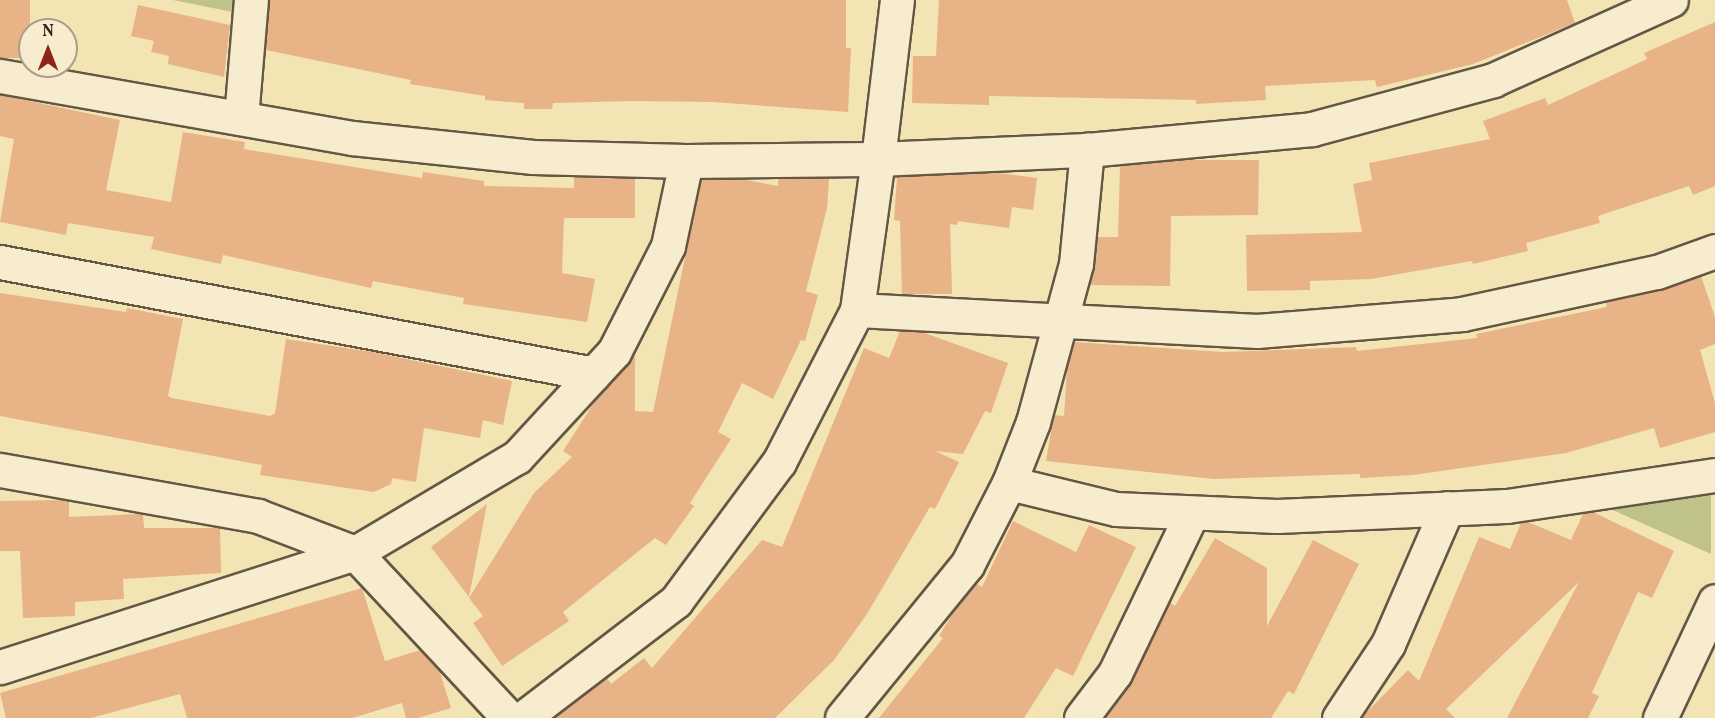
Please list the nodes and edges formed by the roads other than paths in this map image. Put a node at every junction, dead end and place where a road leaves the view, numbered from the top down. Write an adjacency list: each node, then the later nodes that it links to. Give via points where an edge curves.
1 (251, 0): 5 (street)
2 (897, 0): 7 (street)
3 (1671, 0): 6 (street, via 1493,80 1399,108 1312,129)
4 (0, 76): 5 (street)
5 (241, 118): 8 (street, via 352,138 533,157)
6 (1087, 150): 7 (street); 12 (street, via 1076,264)
7 (878, 159): 8 (street); 11 (street)
8 (686, 162): 13 (street, via 668,246 614,352)
9 (1715, 251): 12 (street, via 1657,272 1462,314 1257,330)
10 (0, 262): 13 (street)
11 (857, 310): 12 (street); 24 (street, via 779,462 676,601)
12 (1060, 321): 16 (street, via 1033,422)
13 (594, 374): 19 (street, via 517,457)
14 (0, 470): 19 (street, via 258,516)
15 (1715, 475): 17 (street, via 1507,506)
16 (1009, 483): 18 (street, via 1116,509); 25 (street, via 967,565)
17 (1447, 508): 18 (street, via 1277,516); 27 (street, via 1388,644)
18 (1192, 513): 26 (street, via 1115,673)
19 (355, 553): 21 (street); 23 (street)
20 (1715, 601): 22 (street)
21 (0, 667)
22 (1664, 717)
23 (509, 718)
24 (523, 718)
25 (842, 718)
26 (1081, 718)
27 (1339, 718)

